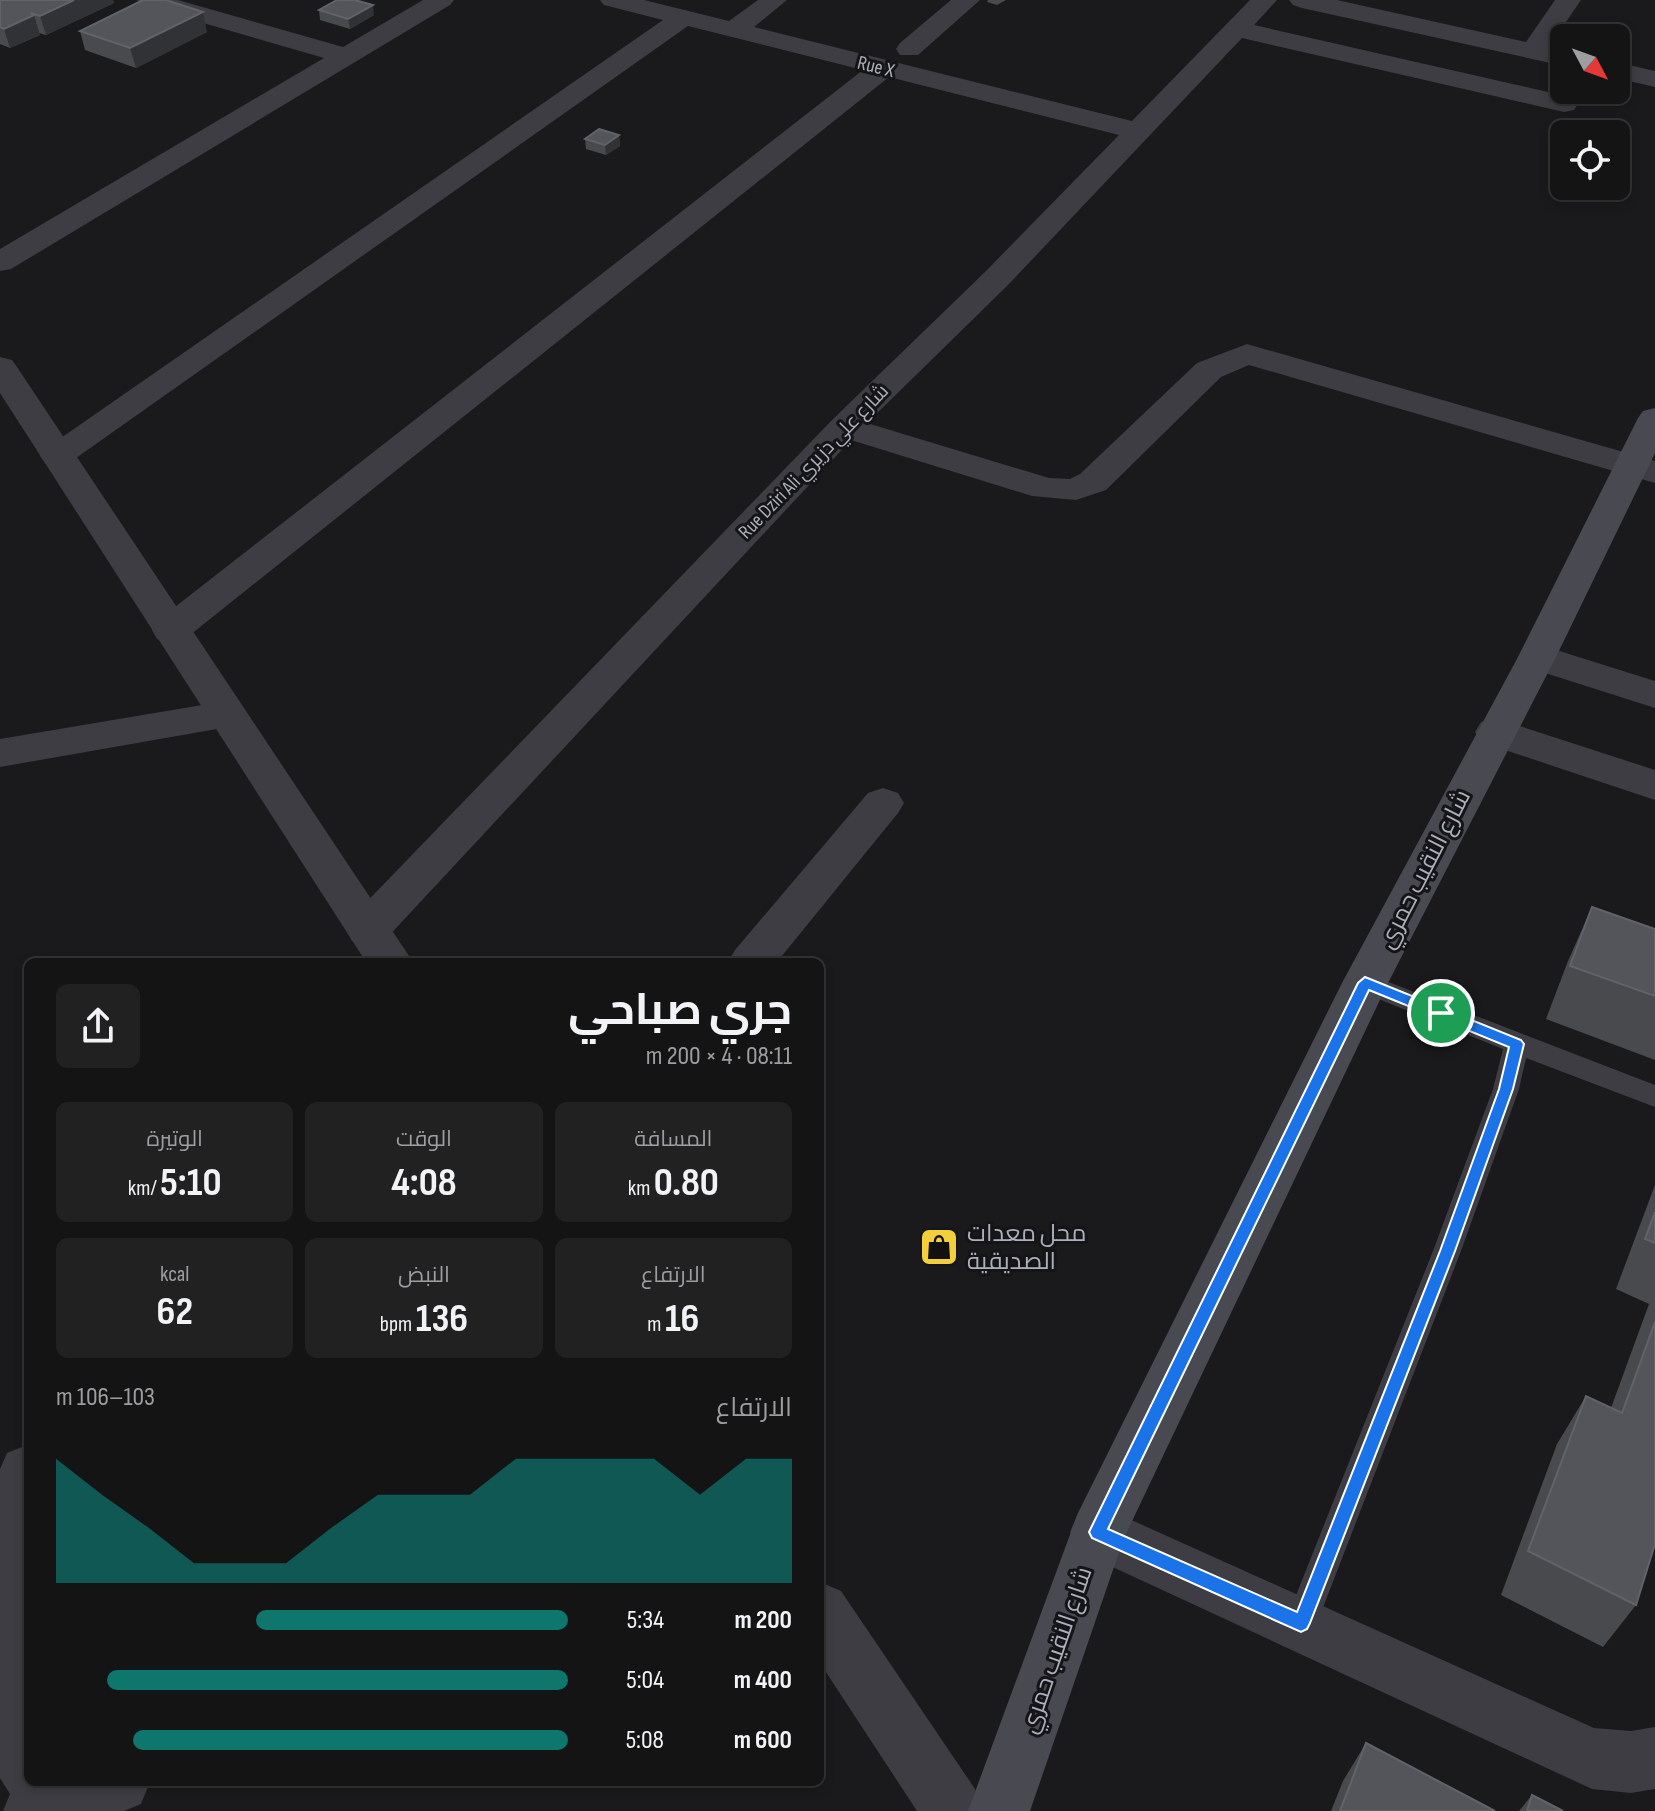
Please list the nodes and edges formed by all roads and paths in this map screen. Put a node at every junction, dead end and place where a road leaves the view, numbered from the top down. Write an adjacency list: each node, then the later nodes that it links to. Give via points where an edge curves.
1 (150, 0): 14 (street)
2 (441, 0): 14 (street)
3 (613, 0): 9 (street, Rue X)
4 (774, 0): 11 (street)
5 (967, 0): 15 (street)
6 (1264, 0): 10 (street, Rue Dziri Ali شارع علي دزيري)
7 (1302, 0): 12 (street)
8 (1568, 0): 12 (street)
9 (683, 18): 11 (street, Rue X); 24 (street)
10 (1236, 29): 18 (street); 19 (street, Rue Dziri Ali شارع علي دزيري)
11 (733, 30): 15 (street, Rue X)
12 (1533, 51): 13 (street)
13 (1550, 55)
14 (348, 57): 20 (street)
15 (896, 58): 19 (street, Rue X); 26 (street)
16 (1630, 73): 17 (street)
17 (1655, 79)
18 (1550, 101)
19 (1138, 131): 23 (street, Rue Dziri Ali شارع علي دزيري)
20 (0, 262)
21 (0, 367): 24 (street)
22 (1655, 418): 25 (main road, شارع النقيب حمري)
23 (844, 427): 25 (street, via 1045,488 1082,489 1209,370 1247,354); 34 (street, Rue Dziri Ali شارع علي دزيري)
24 (57, 456): 26 (street)
25 (1642, 468): 27 (main road, شارع النقيب حمري)
26 (171, 630): 29 (street)
27 (1537, 657): 28 (street); 30 (main road, شارع النقيب حمري)
28 (1655, 695)
29 (226, 715): 31 (street); 34 (street)
30 (1495, 732): 32 (street); 37 (main road, شارع النقيب حمري)
31 (0, 753)
32 (1655, 785)
33 (883, 803): 36 (street)
34 (368, 929): 35 (street)
35 (387, 958)
36 (754, 958)
37 (1365, 983): 38 (lane); 42 (main road, شارع النقيب حمري)
38 (1517, 1044): 39 (lane); 44 (lane, via 1447,1251)
39 (1655, 1096)
40 (24, 1472): 41 (street)
41 (0, 1478)
42 (1098, 1532): 44 (street); 51 (main road, شارع النقيب حمري)
43 (824, 1617): 50 (street)
44 (1301, 1623): 45 (street, via 1592,1758)
45 (1655, 1758)
46 (28, 1786): 48 (street)
47 (107, 1786): 49 (street)
48 (28, 1811)
49 (34, 1811)
50 (953, 1811)
51 (999, 1811)

